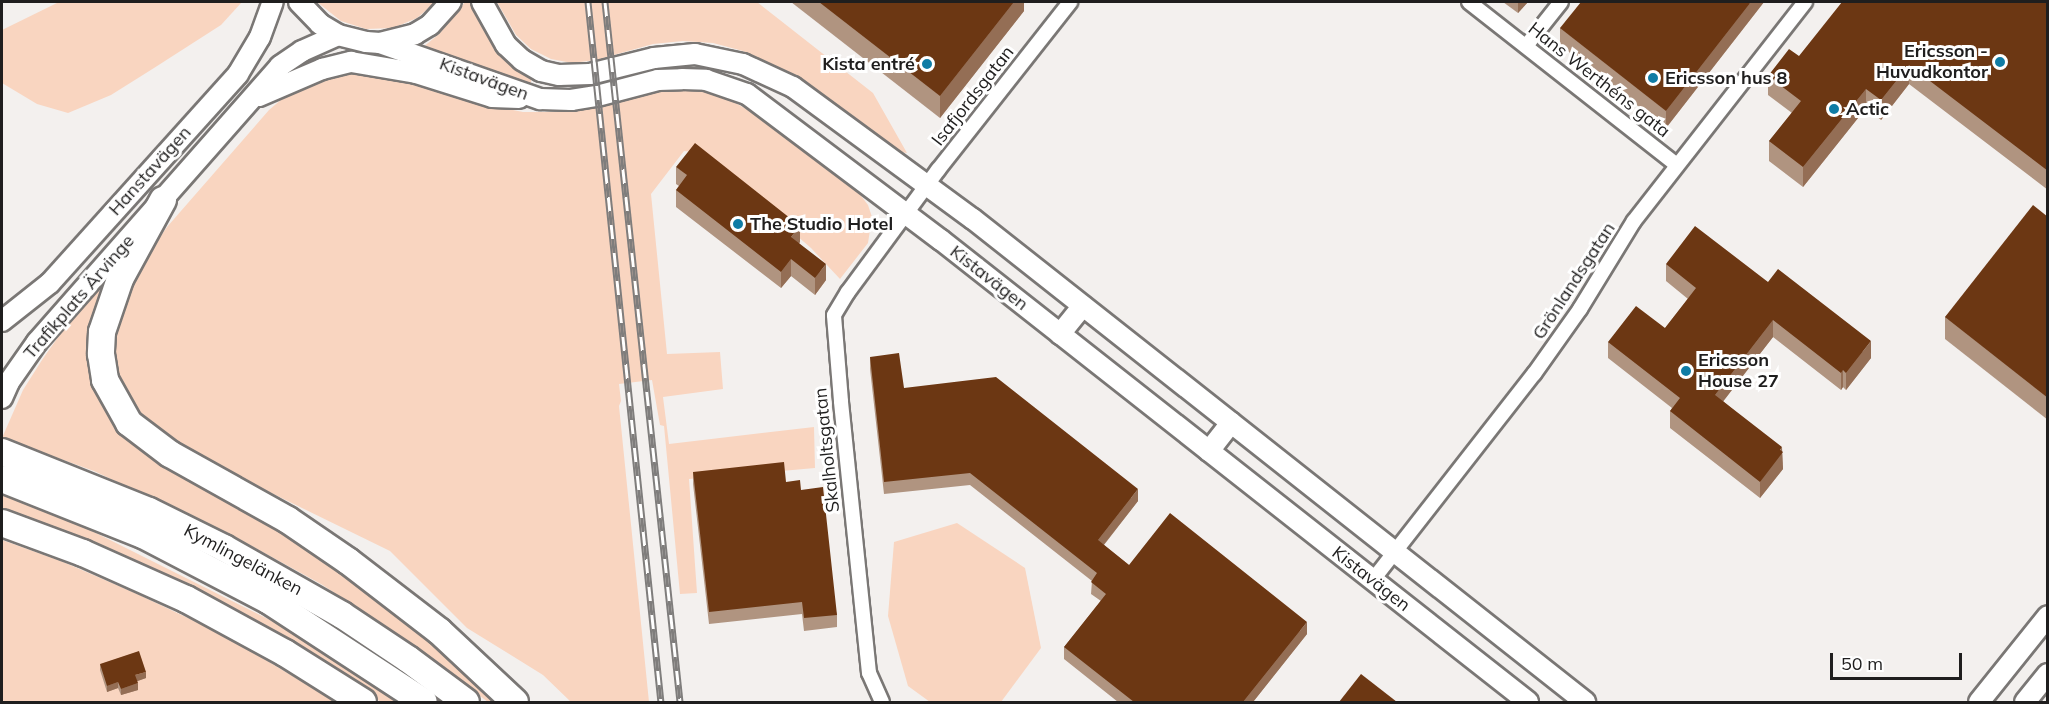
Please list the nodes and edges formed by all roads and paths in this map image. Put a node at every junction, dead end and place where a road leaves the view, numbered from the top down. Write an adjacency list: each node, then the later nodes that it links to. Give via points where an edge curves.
1 (273, 2): 19 (street, Hanstavägen, via 260,37 238,74 50,284)
2 (299, 2): 9 (street, via 320,24)
3 (451, 2): 10 (street, via 430,25 415,34)
4 (482, 2): 15 (street, Kistavägen, via 506,45 541,71 590,74 654,58 695,54 743,64 770,75 793,87)
5 (1070, 2): 15 (street, Isafjordsgatan)
6 (1469, 2): 11 (street, Hans Werthéns gata)
7 (1561, 2): 11 (street)
8 (1805, 2): 14 (street, Grönlandsgatan)
9 (338, 35): 10 (street); 13 (street, Hanstavägen, via 280,66)
10 (380, 43): 12 (street, Kistavägen)
11 (1526, 46): 14 (street, Hans Werthéns gata)
12 (540, 99): 13 (street, via 492,97 416,73 351,62 292,80); 17 (street, Kistavägen, via 597,96 658,80 706,80 726,85 767,107)
13 (250, 100): 16 (street, Hanstavägen)
14 (1677, 165): 27 (street, Grönlandsgatan, via 1634,221 1534,374)
15 (927, 186): 17 (street, Isafjordsgatan); 18 (street, Kistavägen)
16 (163, 200): 21 (street, Trafikplats Ärvinge, via 37,342); 34 (highway, via 120,279 102,332 105,380 129,423 170,454 288,520 348,561 439,631)
17 (906, 214): 20 (street, Kistavägen); 35 (street, Skalholtsgatan, via 834,315 869,673)
18 (1083, 306): 20 (street); 22 (street, Kistavägen)
19 (2, 321)
20 (1060, 334): 23 (street, Kistavägen)
21 (2, 398)
22 (1231, 423): 23 (street); 27 (street, Kistavägen)
23 (1209, 451): 28 (street, Kistavägen)
24 (2, 452): 33 (highway, Kymlingelänken, via 88,485 203,537 284,581 408,659)
25 (2, 479): 32 (highway, Kymlingelänken, via 143,536 268,600)
26 (2, 523): 31 (highway, via 83,553 186,599 285,653)
27 (1395, 552): 28 (street, Grönlandsgatan); 37 (street, Kistavägen)
28 (1372, 580): 36 (street, Kistavägen)
29 (2048, 616): 38 (street)
30 (2048, 674): 39 (street)
31 (363, 702)
32 (424, 702)
33 (466, 702)
34 (515, 702)
35 (882, 702)
36 (1528, 702)
37 (1585, 702)
38 (1979, 702)
39 (2025, 702)

